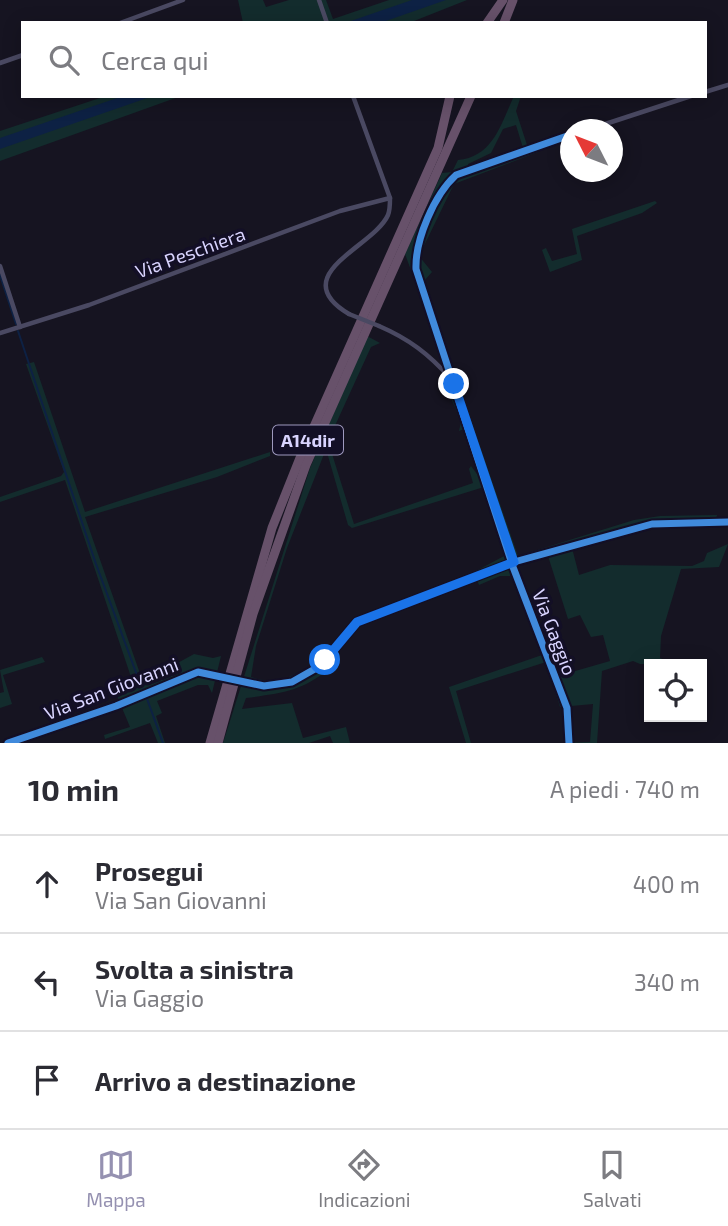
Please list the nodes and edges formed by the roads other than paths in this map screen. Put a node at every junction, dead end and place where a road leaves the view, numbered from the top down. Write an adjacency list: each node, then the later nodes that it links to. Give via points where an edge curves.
1 (183, 0): 5 (street)
2 (319, 0): 6 (street)
3 (503, 0): 7 (highway)
4 (513, 0): 8 (highway)
5 (125, 21)
6 (326, 21)
7 (488, 21)
8 (505, 21)
9 (21, 56): 10 (street)
10 (0, 63)
11 (728, 85): 12 (street)
12 (707, 91)
13 (354, 98): 19 (street)
14 (450, 98): 27 (highway, A14dir, via 438,148 272,528)
15 (470, 98): 28 (highway, A14dir, via 301,476 253,614)
16 (685, 98): 17 (street)
17 (621, 119)
18 (560, 138): 23 (street, Via Gaggio, via 491,160 456,175 444,186 415,253 416,269)
19 (390, 198): 21 (street, Via Peschiera, via 340,211); 23 (street, bridge, via 380,226 333,266 326,280 328,295 349,314 406,338 429,354)
20 (0, 266): 21 (street)
21 (20, 327): 22 (street, Via Peschiera)
22 (0, 333)
23 (453, 382): 25 (street, Via Gaggio)
24 (728, 522): 25 (street, Via San Giovanni, via 652,524)
25 (514, 562): 26 (street, Via San Giovanni, bridge, via 357,622 320,666 301,678 275,686 193,673 116,706); 29 (street, Via Gaggio, via 567,708)
26 (8, 743)
27 (210, 743)
28 (218, 743)
29 (569, 743)

